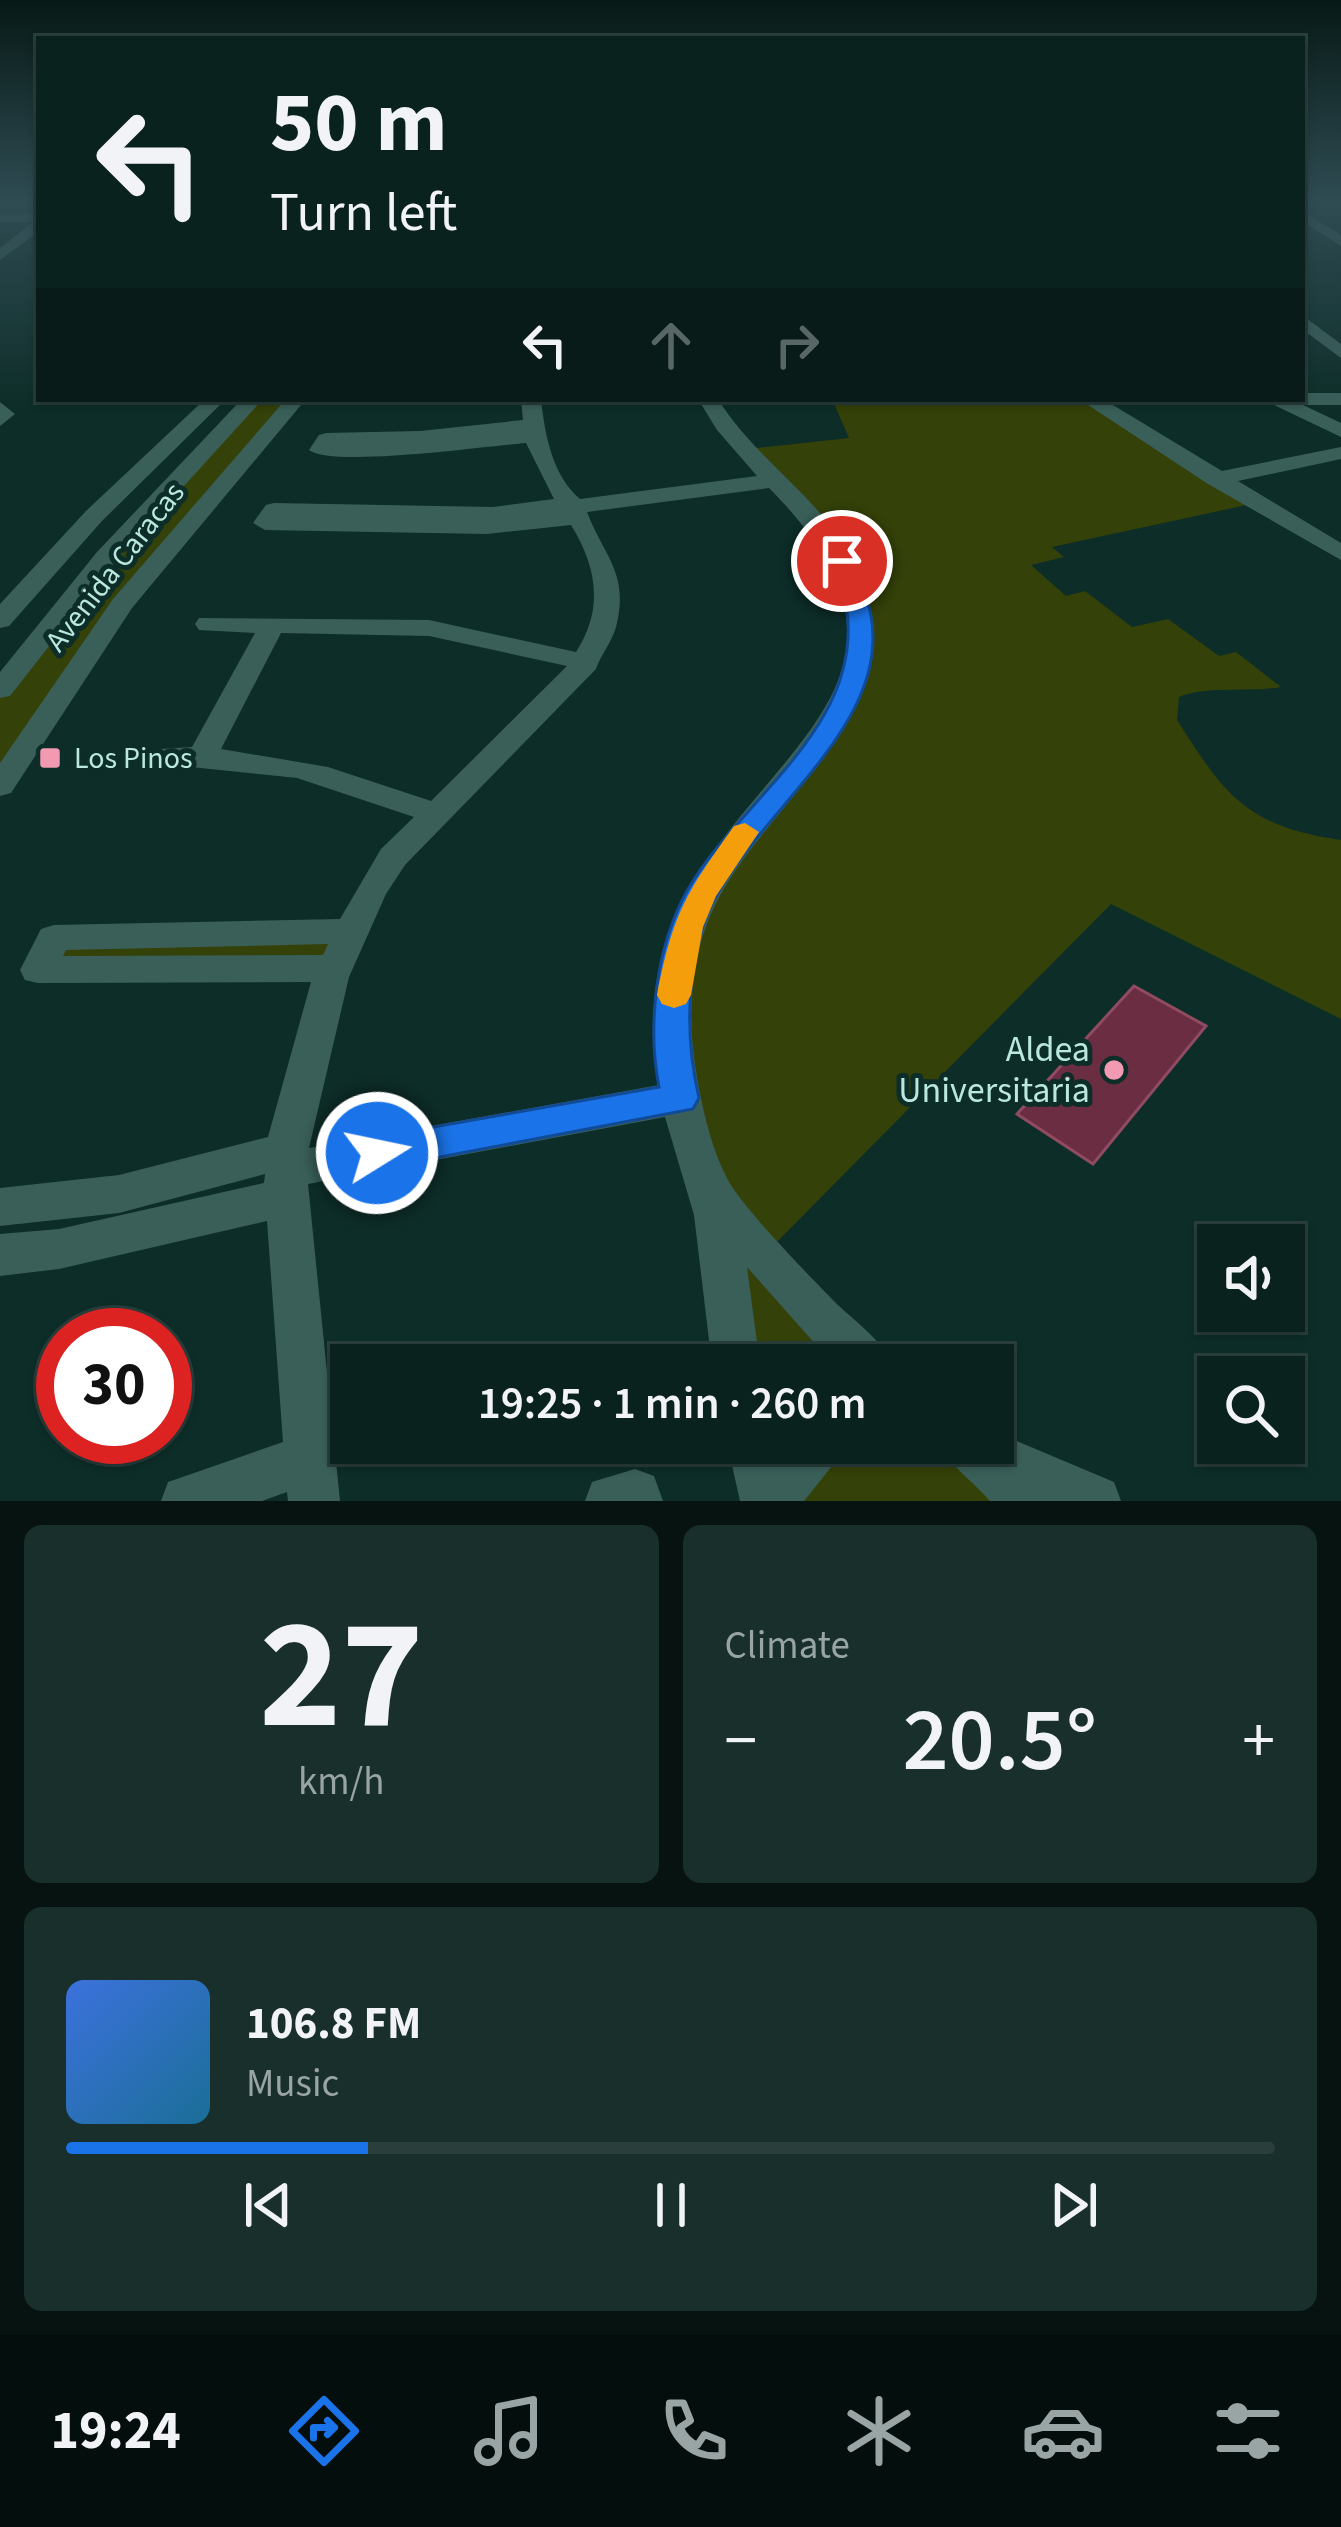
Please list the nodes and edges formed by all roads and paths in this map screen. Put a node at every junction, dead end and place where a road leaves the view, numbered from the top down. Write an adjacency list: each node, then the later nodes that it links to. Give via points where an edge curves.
1 (1305, 323): 2 (street, via 1341,353)
2 (1305, 354)
3 (1305, 392): 4 (street)
4 (1341, 396): 5 (street)
5 (1305, 398)
6 (250, 402): 23 (street, Avenida Caracas)
7 (293, 402): 31 (street, Avenida Caracas, via 122,604)
8 (531, 402): 15 (street)
9 (711, 402): 19 (street)
10 (1094, 402): 18 (street)
11 (1283, 402): 16 (street)
12 (211, 404): 20 (street)
13 (0, 407): 14 (street)
14 (0, 420)
15 (532, 430): 15 (street, via 326,439 319,450 392,449); 21 (street)
16 (1341, 431)
17 (1341, 453): 18 (street)
18 (1216, 478): 22 (street)
19 (777, 480): 21 (street); 35 (street, via 842,561 858,604 859,650 818,751 729,851 687,927 671,1057)
20 (124, 490): 23 (street); 24 (street)
21 (575, 510): 21 (street, via 274,510 265,523 487,527); 27 (street, via 610,592 605,627)
22 (1341, 553)
23 (70, 603): 28 (street, Avenida Caracas)
24 (0, 620)
25 (208, 624): 26 (street)
26 (273, 624): 27 (street, via 458,632); 30 (street)
27 (586, 663): 32 (street)
28 (0, 690)
29 (154, 756): 30 (street)
30 (202, 756): 32 (street, via 302,766)
31 (0, 786)
32 (433, 813): 33 (street, via 393,857)
33 (351, 932): 34 (street); 34 (street, via 54,938 38,970)
34 (335, 968): 36 (street, via 296,1096)
35 (680, 1098): 36 (street); 37 (street)
36 (288, 1172): 38 (street); 39 (street, via 59,1249); 46 (street)
37 (712, 1194): 40 (street); 41 (street)
38 (0, 1207)
39 (0, 1255)
40 (733, 1344)
41 (846, 1344)
42 (757, 1464): 50 (street)
43 (799, 1464): 51 (street)
44 (990, 1464): 52 (street)
45 (1010, 1464): 53 (street)
46 (312, 1480): 47 (street)
47 (187, 1501)
48 (611, 1501): 49 (street)
49 (637, 1501)
50 (766, 1501)
51 (777, 1501)
52 (1024, 1501)
53 (1095, 1501)

